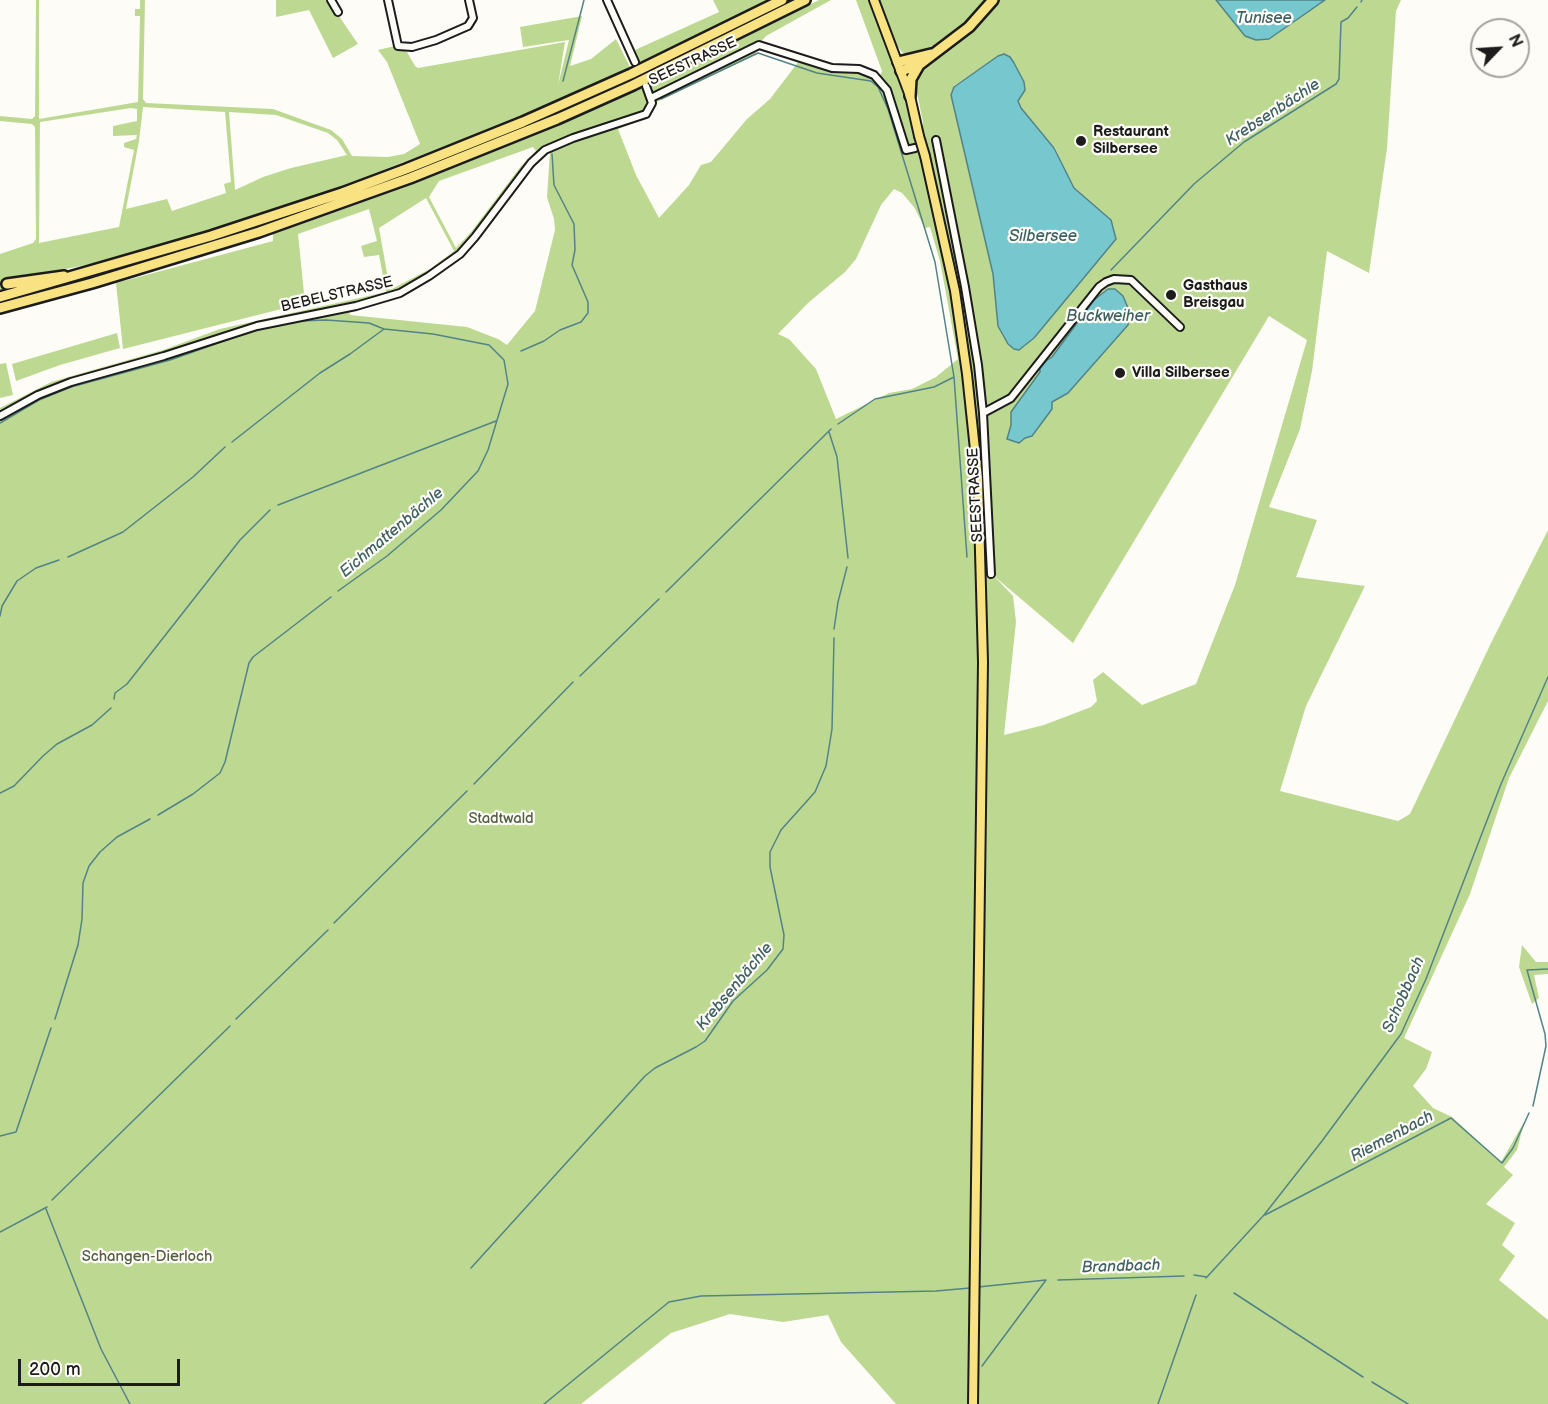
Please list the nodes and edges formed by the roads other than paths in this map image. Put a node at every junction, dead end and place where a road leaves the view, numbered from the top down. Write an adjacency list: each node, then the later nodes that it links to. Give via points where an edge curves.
1 (331, 0): 9 (street)
2 (388, 0): 3 (street, via 398,46 412,47 468,26 472,18)
3 (470, 0)
4 (607, 0): 11 (street, SEESTRASSE)
5 (782, 0): 19 (highway, via 631,74 416,165 254,223)
6 (805, 0): 22 (highway, via 633,85 410,178 259,232)
7 (874, 0): 13 (main road)
8 (993, 0): 10 (highway, via 969,27)
9 (338, 12)
10 (933, 53): 12 (highway); 13 (highway)
11 (635, 62)
12 (919, 65): 13 (highway); 15 (highway, via 911,79)
13 (899, 66): 15 (main road)
14 (646, 86): 16 (street, SEESTRASSE)
15 (910, 96): 27 (main road, bridge, via 955,291 978,478 983,662)
16 (651, 98): 18 (street, SEESTRASSE, via 759,45 832,68 859,69 874,75 887,90 906,150); 25 (street, BEBELSTRASSE, via 650,109 641,117 553,146 539,155 460,254 400,293 257,326 71,382)
17 (936, 140): 24 (street, SEESTRASSE, via 965,287)
18 (915, 148)
19 (79, 275): 20 (highway); 21 (highway)
20 (7, 284)
21 (0, 297)
22 (0, 308)
23 (1180, 327): 24 (street, via 1131,280 1106,282 1011,398)
24 (983, 413): 26 (street, SEESTRASSE)
25 (0, 416)
26 (991, 574)
27 (973, 1404)

